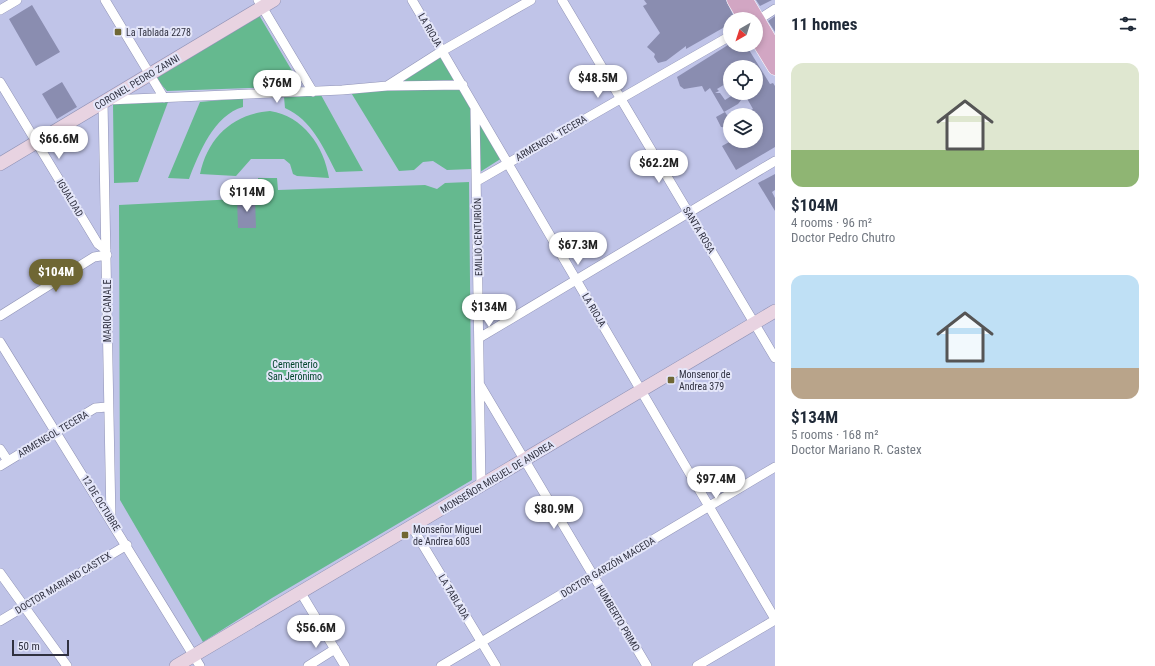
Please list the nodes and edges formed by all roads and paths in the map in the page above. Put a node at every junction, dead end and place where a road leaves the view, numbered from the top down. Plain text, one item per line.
1 (17, 0) edge
2 (105, 0) edge
3 (274, 0) edge
4 (412, 0) edge
5 (531, 0) edge
6 (562, 0) edge
7 (734, 0) edge
8 (746, 0) edge
9 (260, 4) edge
10 (775, 9) edge
11 (0, 10) edge
12 (745, 12) edge
13 (750, 12) edge
14 (763, 14) edge
15 (763, 33) edge
16 (723, 40) edge
17 (763, 48) edge
18 (775, 49) edge
19 (442, 51) junction
20 (775, 68) edge
21 (150, 74) junction
22 (0, 82) edge
23 (462, 85) junction
24 (387, 86) junction
25 (313, 92) junction
26 (164, 98) junction
27 (620, 98) junction
28 (105, 101) junction
29 (476, 107) junction
30 (36, 142) junction
31 (775, 161) edge
32 (508, 163) junction
33 (0, 164) edge
34 (476, 176) junction
35 (688, 212) junction
36 (106, 252) junction
37 (576, 280) junction
38 (775, 311) edge
39 (0, 316) edge
40 (755, 323) junction
41 (479, 338) junction
42 (0, 342) edge
43 (775, 358) edge
44 (480, 383) junction
45 (641, 391) junction
46 (108, 407) junction
47 (56, 431) junction
48 (0, 449) edge
49 (524, 460) junction
50 (4, 464) edge
51 (775, 467) edge
52 (481, 486) junction
53 (708, 507) junction
54 (111, 520) junction
55 (412, 527) junction
56 (127, 545) junction
57 (0, 573) edge
58 (593, 575) junction
59 (302, 593) junction
60 (24, 606) junction
61 (775, 620) edge
62 (0, 621) edge
63 (481, 642) junction
64 (335, 649) junction
65 (197, 661) edge
66 (67, 666) edge
67 (176, 666) edge
68 (308, 666) edge
69 (345, 666) edge
70 (441, 666) edge
71 (496, 666) edge
72 (647, 666) edge
73 (697, 666) edge

1 - 11 street
2 - 21 street
3 - 9 main road, CORONEL PEDRO ZANNI
4 - 19 street, LA RIOJA
5 - 19 street
6 - 27 street, SANTA ROSA
7 - 12 main road
8 - 13 main road
9 - 21 main road, CORONEL PEDRO ZANNI
9 - 25 street
10 - 14 street
15 - 18 main road
16 - 27 street, ARMENGOL TECERA
17 - 20 main road
19 - 23 street, LA RIOJA
19 - 24 street
21 - 26 street
21 - 28 main road, CORONEL PEDRO ZANNI
22 - 30 street, IGUALDAD
23 - 24 street
23 - 29 street, LA RIOJA
24 - 25 street
25 - 26 street
26 - 28 street
27 - 32 street, ARMENGOL TECERA
27 - 35 street, SANTA ROSA
28 - 30 main road, CORONEL PEDRO ZANNI
28 - 36 street, MARIO CANALE
29 - 32 street, LA RIOJA
29 - 34 street, EMILIO CENTURIÓN
30 - 33 main road, CORONEL PEDRO ZANNI
30 - 36 street, IGUALDAD
31 - 35 street
32 - 34 street, ARMENGOL TECERA
32 - 37 street, LA RIOJA
34 - 41 street, EMILIO CENTURIÓN
35 - 37 street
35 - 40 street, SANTA ROSA
36 - 39 street
36 - 46 street, MARIO CANALE
37 - 41 street
37 - 45 street, LA RIOJA
38 - 40 main road, MONSEÑOR MIGUEL DE ANDREA
40 - 43 street, SANTA ROSA
40 - 45 main road, MONSEÑOR MIGUEL DE ANDREA
41 - 44 street, EMILIO CENTURIÓN
42 - 47 street, 12 DE OCTUBRE
44 - 49 street, HUMBERTO PRIMO
44 - 52 street, EMILIO CENTURIÓN
45 - 49 main road, MONSEÑOR MIGUEL DE ANDREA
45 - 53 street, LA RIOJA
46 - 47 street, ARMENGOL TECERA
46 - 54 street, MARIO CANALE
47 - 50 street, ARMENGOL TECERA
47 - 54 street, 12 DE OCTUBRE
48 - 50 street
49 - 52 main road, MONSEÑOR MIGUEL DE ANDREA
49 - 58 street, HUMBERTO PRIMO
51 - 53 street, DOCTOR GARZÓN MACEDA
52 - 55 main road, MONSEÑOR MIGUEL DE ANDREA
53 - 58 street, DOCTOR GARZÓN MACEDA
53 - 61 street, LA RIOJA
54 - 56 street, 12 DE OCTUBRE
55 - 59 main road, MONSEÑOR MIGUEL DE ANDREA
55 - 63 street, LA TABLADA
56 - 60 street, DOCTOR MARIANO CASTEX
56 - 65 street, 12 DE OCTUBRE
57 - 60 street
58 - 63 street, DOCTOR GARZÓN MACEDA
58 - 72 street, HUMBERTO PRIMO
59 - 64 street
59 - 65 main road, MONSEÑOR MIGUEL DE ANDREA
60 - 62 street, DOCTOR MARIANO CASTEX
60 - 66 street
61 - 73 street
63 - 70 street, DOCTOR GARZÓN MACEDA
63 - 71 street, LA TABLADA
64 - 68 street
64 - 69 street
65 - 67 main road, MONSEÑOR MIGUEL DE ANDREA

